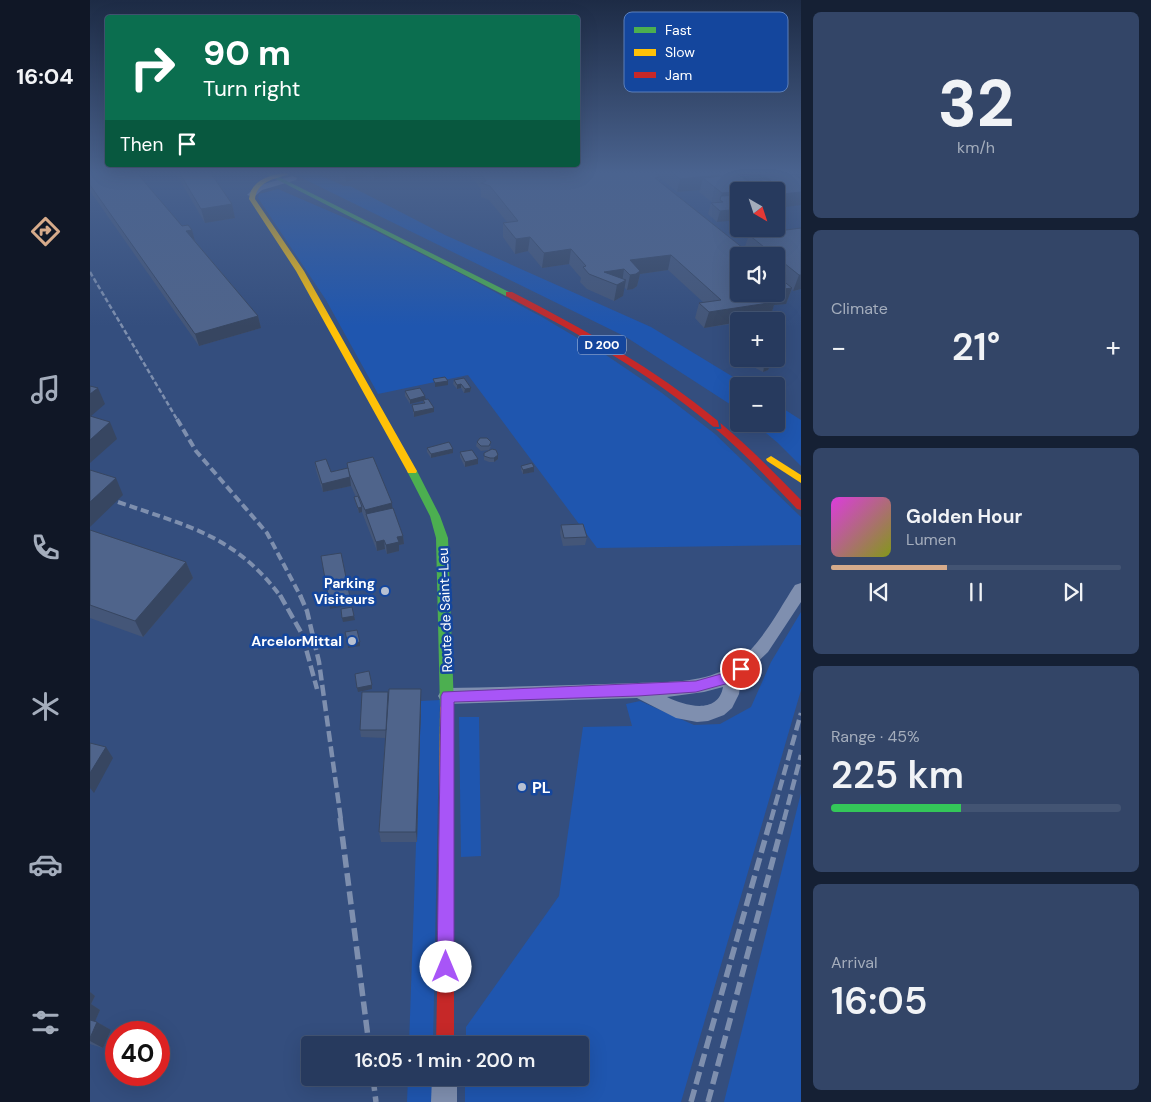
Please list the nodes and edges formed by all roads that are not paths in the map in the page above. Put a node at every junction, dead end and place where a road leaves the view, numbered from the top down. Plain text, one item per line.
1 (268, 223) edge
2 (374, 223) edge
3 (382, 223) edge
4 (772, 459) junction
5 (801, 480) edge
6 (801, 489) edge
7 (801, 506) edge
8 (801, 589) edge
9 (732, 675) junction
10 (638, 690) junction
11 (448, 696) junction
12 (445, 1036) edge
13 (445, 1086) edge
14 (444, 1102) edge

1 - 11 main road, Route de Saint-Leu
2 -> 7 main road, D 200
3 - 4 main road, D 200
4 - 5 main road
4 - 6 main road, D 200
8 - 9 street
9 - 10 street
9 - 10 street
10 - 11 street
11 - 12 main road, Route de Saint-Leu
13 - 14 street

